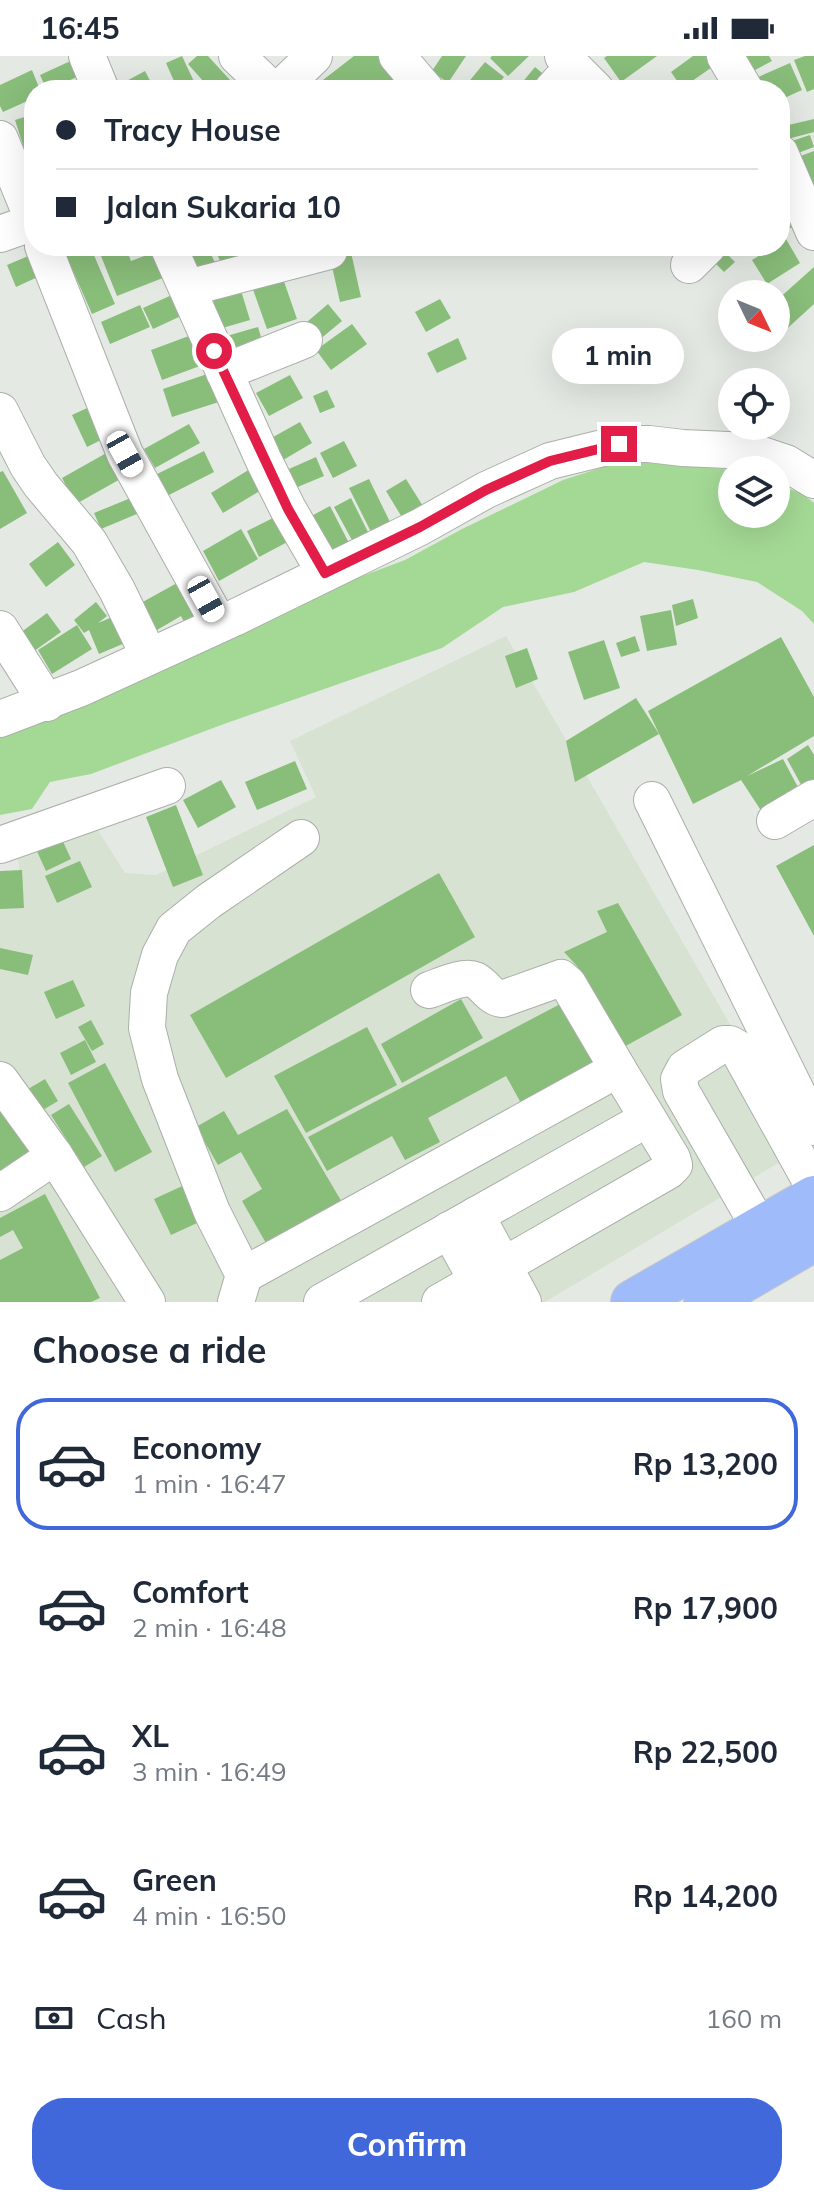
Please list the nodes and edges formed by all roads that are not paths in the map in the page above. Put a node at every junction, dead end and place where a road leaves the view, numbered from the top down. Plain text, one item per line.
1 (87, 56) edge
2 (237, 56) edge
3 (314, 56) edge
4 (397, 56) edge
5 (725, 56) edge
6 (97, 80) edge
7 (262, 80) edge
8 (289, 80) edge
9 (417, 80) edge
10 (739, 80) edge
11 (0, 139) edge
12 (790, 176) edge
13 (24, 198) edge
14 (24, 226) edge
15 (814, 232) edge
16 (0, 234) edge
17 (47, 256) edge
18 (173, 256) edge
19 (300, 256) edge
20 (188, 288) junction
21 (304, 340) dead end
22 (224, 372) junction
23 (0, 411) edge
24 (814, 480) edge
25 (325, 573) junction
26 (219, 624) junction
27 (0, 629) edge
28 (149, 656) junction
29 (47, 703) junction
30 (0, 719) edge
31 (167, 786) dead end
32 (814, 798) edge
33 (652, 800) dead end
34 (775, 821) dead end
35 (301, 838) dead end
36 (0, 845) edge
37 (429, 990) dead end
38 (618, 1069) junction
39 (0, 1080) edge
40 (647, 1119) junction
41 (814, 1127) edge
42 (55, 1156) junction
43 (814, 1187) edge
44 (0, 1193) edge
45 (814, 1198) edge
46 (462, 1222) junction
47 (761, 1230) junction
48 (814, 1239) edge
49 (489, 1283) edge
50 (240, 1288) edge
51 (147, 1302) edge
52 (322, 1302) edge
53 (440, 1302) edge
54 (523, 1302) edge
55 (633, 1302) edge
56 (706, 1302) edge

1 - 6 street
2 - 7 street
3 - 8 street
4 - 9 street
5 - 10 street
11 - 13 street
12 - 15 street
14 - 16 street
17 - 26 street
18 - 20 street
19 - 20 street
20 - 22 street
21 - 22 street
22 - 25 street
23 - 28 street
24 - 25 street
25 - 26 street
26 - 28 street
27 - 29 street
28 - 29 street
29 - 30 street
31 - 36 street
32 - 34 street
33 - 41 street
35 - 50 street
37 - 38 street
38 - 40 street
38 - 50 street
39 - 42 street
40 - 46 street
40 - 49 street
42 - 44 street
42 - 51 street
43 - 47 street
45 - 47 highway
46 - 49 street
46 - 52 street
47 - 55 highway
48 - 56 highway
49 - 53 street
49 - 54 street

